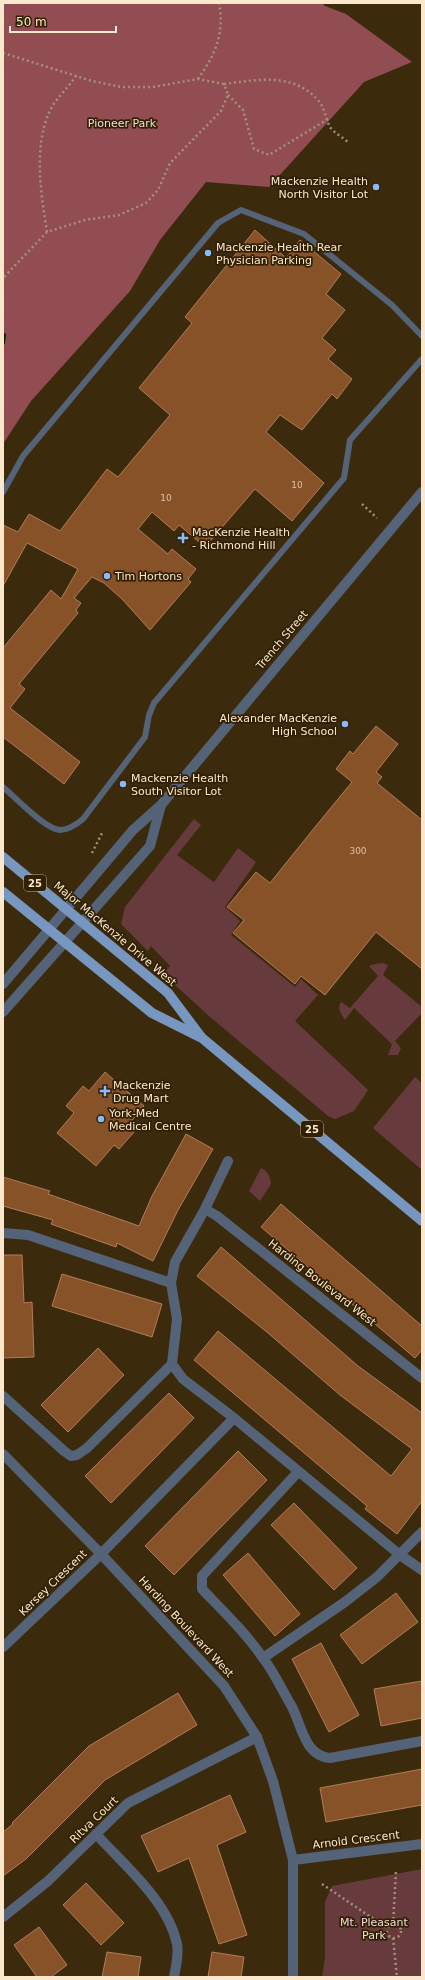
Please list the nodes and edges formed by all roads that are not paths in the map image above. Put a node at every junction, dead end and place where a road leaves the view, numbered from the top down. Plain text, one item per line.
1 (422, 336) edge
2 (422, 359) edge
3 (3, 492) edge
4 (422, 492) edge
5 (3, 787) edge
6 (161, 805) junction
7 (3, 857) edge
8 (3, 892) edge
9 (66, 910) junction
10 (83, 923) junction
11 (48, 929) junction
12 (64, 942) junction
13 (3, 984) edge
14 (3, 1012) edge
15 (202, 1038) junction
16 (228, 1161) dead end
17 (205, 1210) junction
18 (422, 1221) edge
19 (3, 1234) edge
20 (171, 1282) junction
21 (172, 1364) junction
22 (422, 1378) edge
23 (3, 1396) edge
24 (234, 1418) junction
25 (3, 1454) edge
26 (298, 1472) junction
27 (422, 1532) edge
28 (101, 1554) junction
29 (400, 1555) junction
30 (422, 1570) edge
31 (3, 1647) edge
32 (263, 1658) junction
33 (257, 1738) junction
34 (422, 1741) edge
35 (96, 1834) junction
36 (422, 1844) edge
37 (293, 1860) junction
38 (3, 1917) edge
39 (174, 1977) edge
40 (293, 1977) edge

1 - 3 lane
2 - 5 lane
4 - 6 street, Trench Street
6 - 9 street, Trench Street
6 - 10 street, Trench Street
7 - 9 main road, Major MacKenzie Drive West / 25
8 - 11 main road, Major MacKenzie Drive West / 25
9 - 10 main road, Major MacKenzie Drive West / 25
9 - 11 street
10 - 12 street, Trench Street
10 - 15 main road, Major MacKenzie Drive West / 25
11 - 12 main road, Major MacKenzie Drive West / 25
11 - 13 street
12 - 14 street, Trench Street
12 - 15 main road, Major MacKenzie Drive West / 25
15 - 18 main road, Major MacKenzie Drive West / 25
16 - 17 street
17 - 20 street
17 - 22 street, Harding Boulevard West
19 - 20 street
20 - 21 street
21 - 23 street
21 - 24 street
24 - 26 street
24 - 28 street
25 - 28 street, Harding Boulevard West
26 - 29 street
26 - 32 street
27 - 29 street
28 - 31 street, Kersey Crescent
28 - 33 street, Harding Boulevard West
29 - 30 street
29 - 32 street
32 - 34 street
33 - 35 street, Ritva Court
33 - 37 street, Harding Boulevard West
35 - 38 street, Ritva Court
35 - 39 street
36 - 37 street, Arnold Crescent
37 - 40 street, Harding Boulevard West

